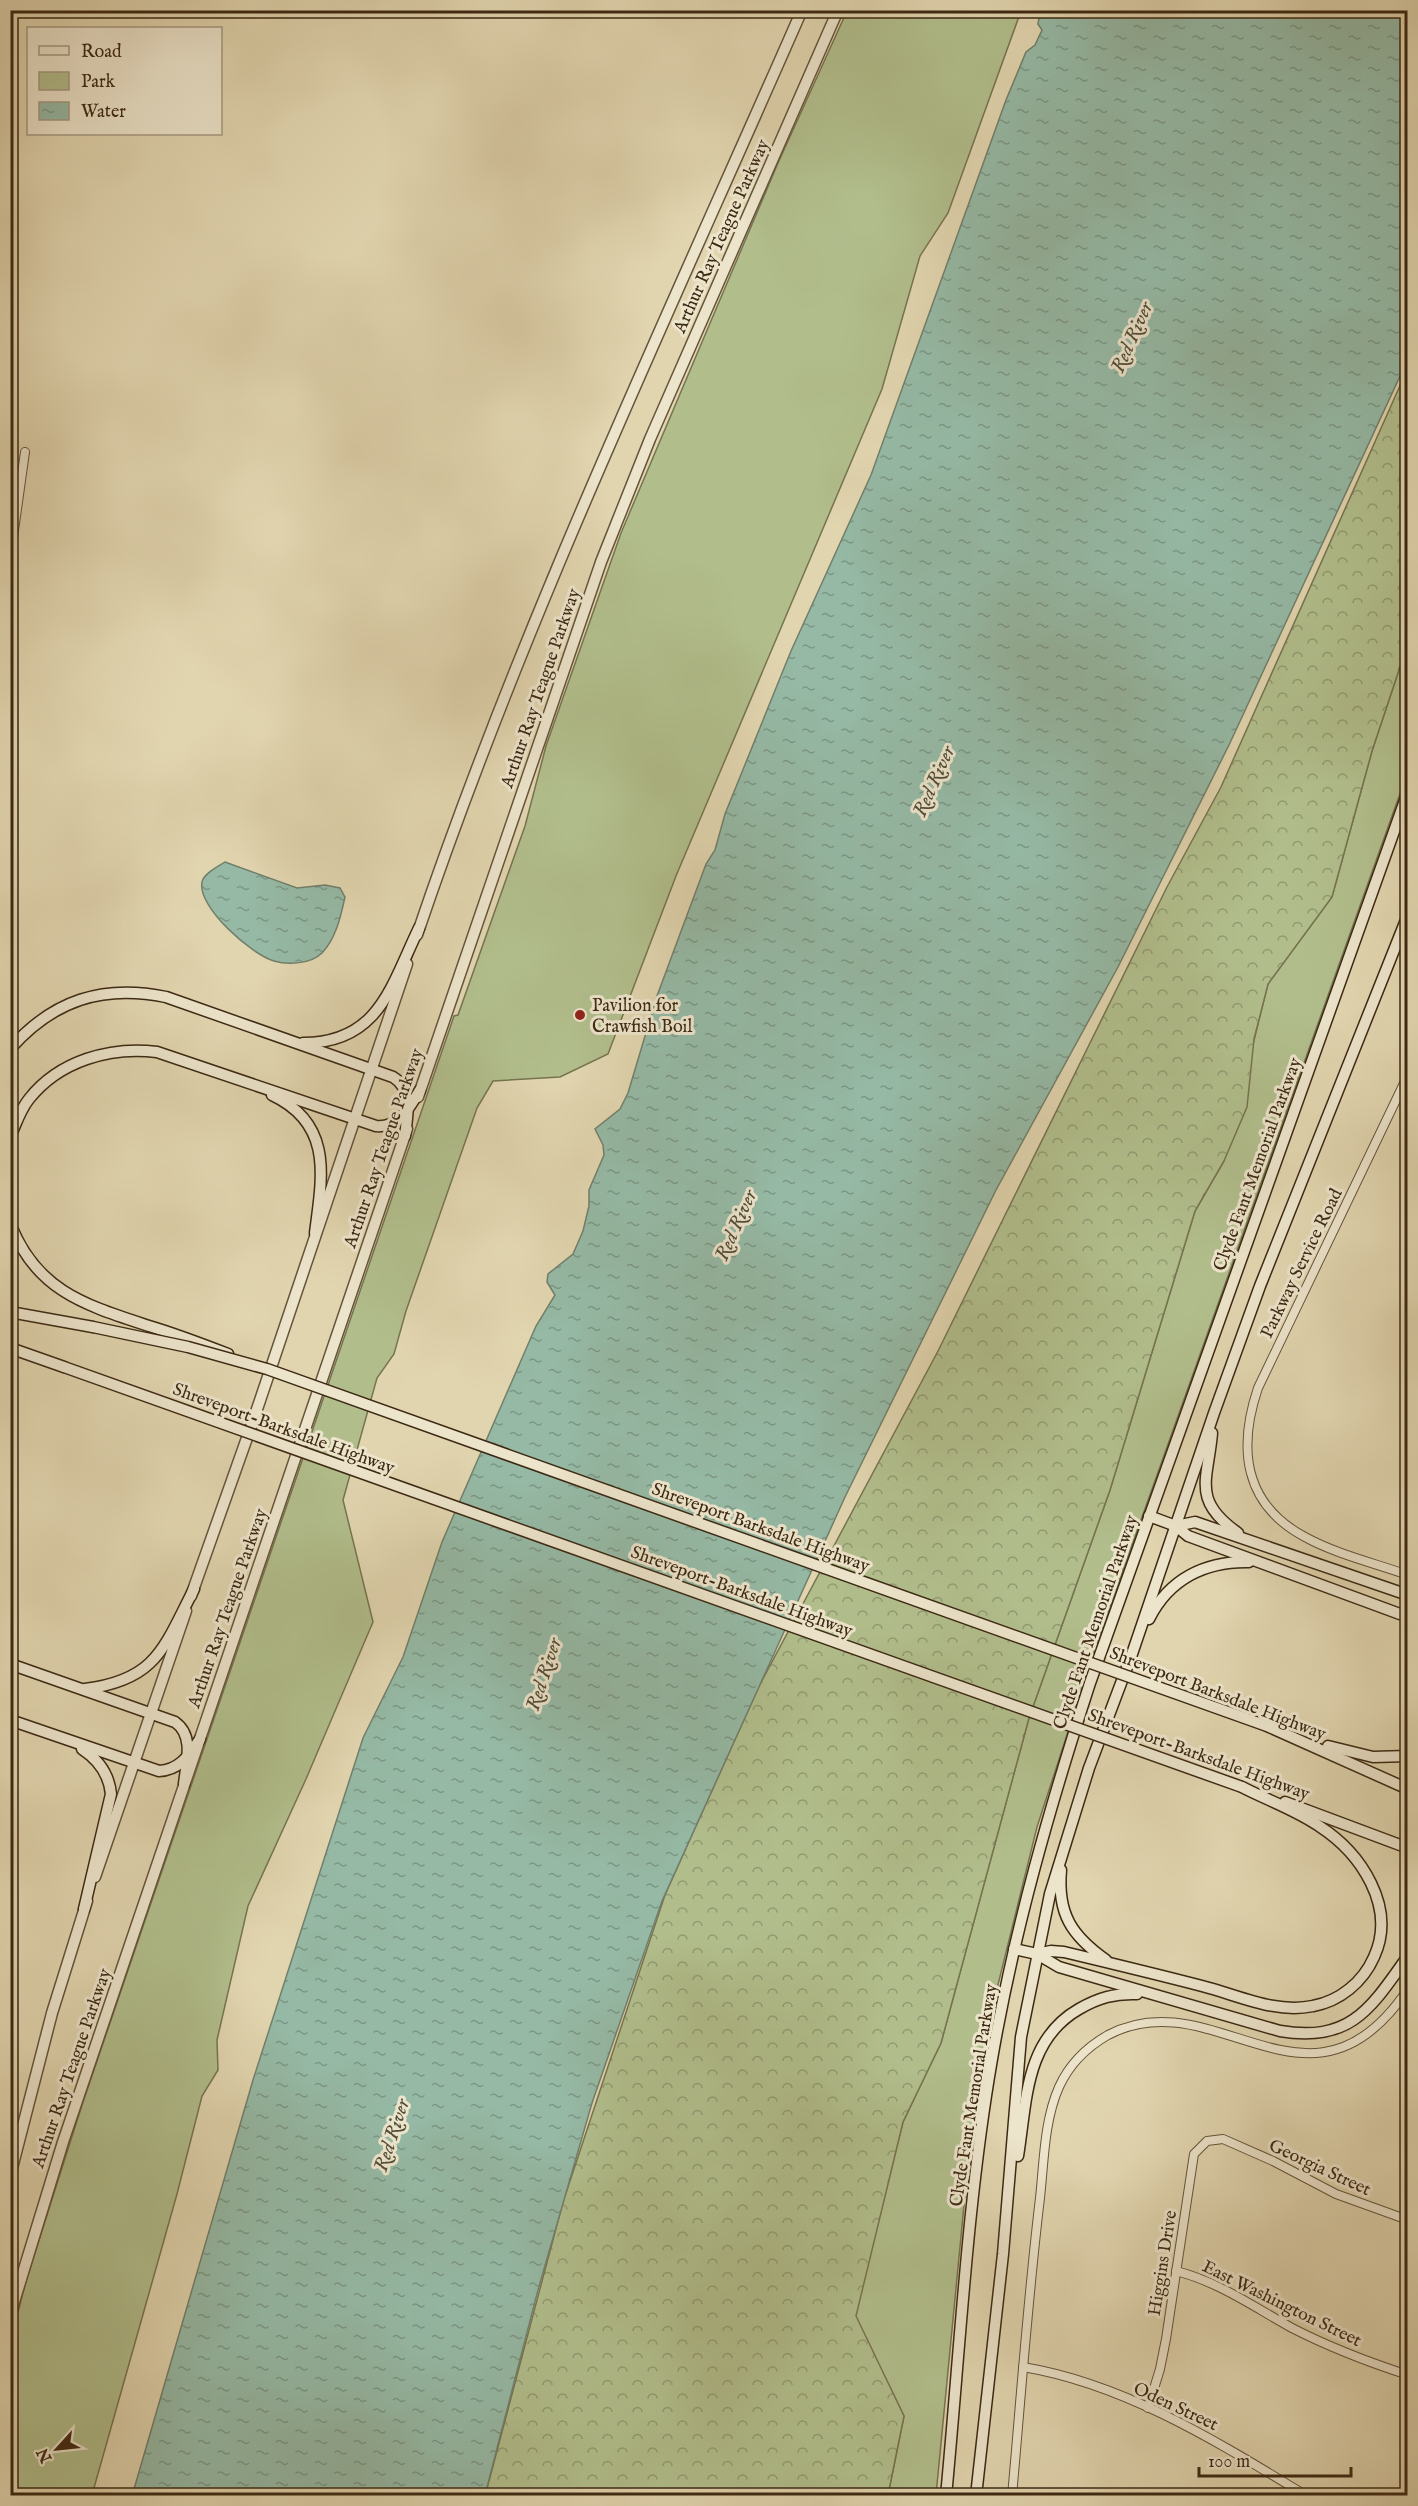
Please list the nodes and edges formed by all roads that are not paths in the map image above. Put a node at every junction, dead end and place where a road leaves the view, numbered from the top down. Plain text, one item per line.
1 (802, 10) edge
2 (838, 10) edge
3 (25, 452) dead end
4 (12, 543) edge
5 (10, 559) edge
6 (1407, 792) edge
7 (1407, 915) edge
8 (419, 928) junction
9 (295, 1044) junction
10 (10, 1049) edge
11 (371, 1070) junction
12 (1407, 1076) edge
13 (247, 1084) junction
14 (420, 1090) junction
15 (408, 1110) junction
16 (354, 1118) junction
17 (405, 1136) junction
18 (10, 1137) edge
19 (10, 1222) edge
20 (315, 1233) junction
21 (10, 1312) edge
22 (10, 1348) edge
23 (10, 1354) edge
24 (50, 1362) junction
25 (267, 1369) junction
26 (1214, 1413) junction
27 (1149, 1516) junction
28 (1176, 1526) junction
29 (1248, 1540) junction
30 (1255, 1562) junction
31 (1407, 1575) edge
32 (194, 1589) junction
33 (1407, 1595) edge
34 (1407, 1617) edge
35 (1132, 1654) junction
36 (10, 1664) edge
37 (82, 1689) junction
38 (153, 1713) junction
39 (10, 1720) edge
40 (1267, 1726) junction
41 (200, 1739) junction
42 (69, 1741) junction
43 (1407, 1756) edge
44 (186, 1758) junction
45 (135, 1764) junction
46 (184, 1784) junction
47 (1242, 1787) junction
48 (1407, 1789) edge
49 (1064, 1846) junction
50 (1407, 1848) edge
51 (84, 1909) junction
52 (1014, 1948) junction
53 (1037, 1954) junction
54 (1407, 1956) edge
55 (1112, 1963) junction
56 (1407, 1989) edge
57 (1154, 1995) junction
58 (1221, 2138) joint
59 (10, 2176) edge
60 (1407, 2220) edge
61 (1004, 2242) junction
62 (1176, 2271) junction
63 (10, 2315) edge
64 (1023, 2367) junction
65 (1407, 2375) edge
66 (1148, 2408) junction
67 (946, 2496) edge
68 (976, 2496) edge
69 (1012, 2496) edge
70 (1307, 2496) edge

1 - 8 main road, Arthur Ray Teague Parkway
2 - 14 main road, Arthur Ray Teague Parkway
3 - 4 street
4 - 5 street
6 - 27 main road, Clyde Fant Memorial Parkway
7 - 26 main road
8 - 9 main road
8 - 11 main road, Arthur Ray Teague Parkway
9 - 10 main road
9 - 11 main road
11 - 15 main road
11 - 16 main road, Arthur Ray Teague Parkway
12 - 31 street, Parkway Service Road
13 - 16 main road
13 - 18 main road
13 - 20 main road
14 - 15 main road
14 - 17 main road, Arthur Ray Teague Parkway
15 - 16 main road
15 - 17 main road
16 - 20 main road, Arthur Ray Teague Parkway
17 - 41 main road, Arthur Ray Teague Parkway
19 - 25 main road, bridge
20 - 32 main road, Arthur Ray Teague Parkway
21 - 25 main road, Shreveport Barksdale Highway, bridge
22 - 24 main road
23 - 24 main road
24 - 47 main road, Shreveport-Barksdale Highway, bridge
25 - 40 main road, Shreveport Barksdale Highway, bridge
26 - 28 main road
26 - 29 main road
27 - 28 main road
27 - 52 main road, Clyde Fant Memorial Parkway
28 - 29 main road
28 - 30 main road
28 - 35 main road
29 - 33 main road
30 - 34 main road
30 - 35 main road
32 - 37 main road
32 - 38 main road, Arthur Ray Teague Parkway
35 - 49 main road
36 - 37 main road
37 - 38 main road
38 - 44 main road
38 - 45 main road, Arthur Ray Teague Parkway
39 - 42 main road
40 - 43 main road
40 - 48 main road, Shreveport Barksdale Highway
41 - 44 main road
41 - 46 main road, Arthur Ray Teague Parkway
42 - 45 main road
42 - 51 main road
44 - 45 main road
44 - 46 main road
45 - 51 main road, Arthur Ray Teague Parkway
46 - 63 main road, Arthur Ray Teague Parkway
47 - 50 main road, Shreveport-Barksdale Highway
47 - 55 main road
49 - 53 main road
49 - 55 main road
51 - 59 main road, Arthur Ray Teague Parkway
52 - 53 main road
52 - 67 main road, Clyde Fant Memorial Parkway
53 - 55 main road
53 - 57 main road
53 - 61 main road
54 - 57 main road
56 - 64 street
57 - 61 main road
58 - 60 street, Georgia Street
58 - 62 street, Higgins Drive
61 - 68 main road
62 - 65 street, East Washington Street
62 - 66 street, Higgins Drive
64 - 66 street, Oden Street
64 - 69 street
66 - 70 street, Oden Street

